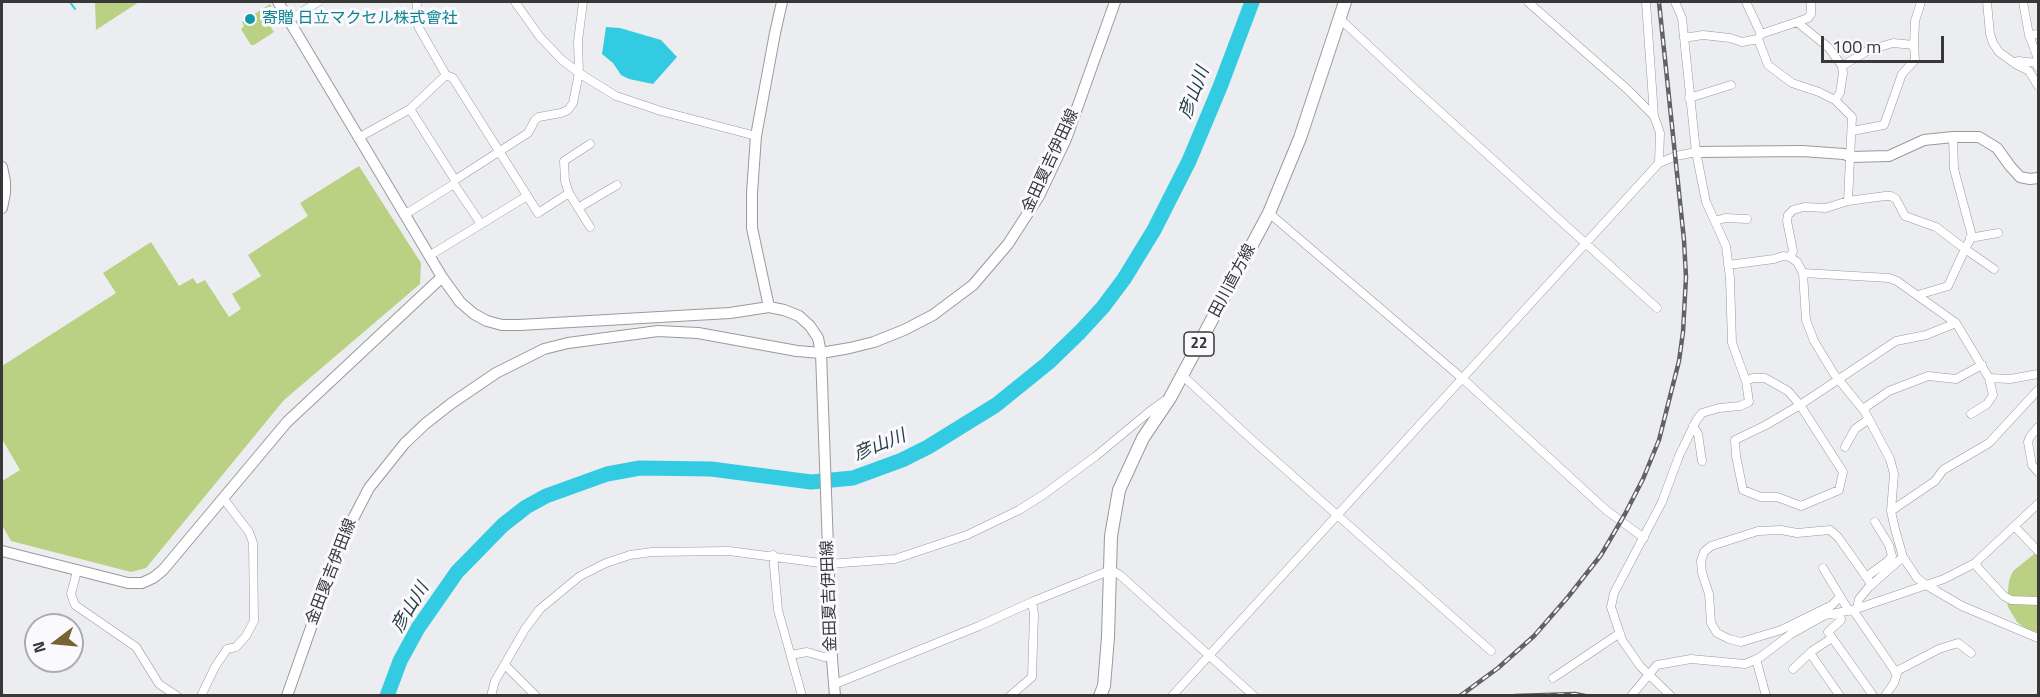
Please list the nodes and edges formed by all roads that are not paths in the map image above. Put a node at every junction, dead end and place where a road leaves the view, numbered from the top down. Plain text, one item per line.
1 (279, 2) edge
2 (318, 2) edge
3 (417, 2) edge
4 (515, 2) edge
5 (583, 2) edge
6 (782, 2) edge
7 (1115, 2) edge
8 (1345, 2) edge
9 (1528, 2) edge
10 (1646, 2) edge
11 (1675, 2) edge
12 (1746, 2) edge
13 (1810, 2) edge
14 (1921, 2) edge
15 (1987, 2) edge
16 (2023, 2) edge
17 (1339, 18) junction
18 (289, 20) junction
19 (1797, 22) junction
20 (2038, 33) edge
21 (2029, 35) junction
22 (1760, 37) junction
23 (1684, 38) junction
24 (1914, 45) junction
25 (2014, 63) junction
26 (2038, 65) edge
27 (1842, 66) junction
28 (579, 74) junction
29 (446, 75) junction
30 (1731, 85) dead end
31 (2038, 86) edge
32 (1689, 98) junction
33 (1835, 100) junction
34 (410, 109) junction
35 (1654, 116) junction
36 (1852, 131) junction
37 (756, 136) junction
38 (1953, 137) junction
39 (358, 138) junction
40 (590, 144) dead end
41 (498, 152) junction
42 (1696, 152) junction
43 (1851, 157) junction
44 (1659, 164) junction
45 (2, 167) edge
46 (2038, 179) edge
47 (454, 182) junction
48 (617, 185) dead end
49 (569, 193) junction
50 (527, 196) junction
51 (1848, 201) junction
52 (2, 208) edge
53 (579, 208) junction
54 (1269, 213) junction
55 (404, 214) junction
56 (1747, 219) dead end
57 (1715, 222) junction
58 (480, 224) junction
59 (590, 227) dead end
60 (1998, 233) dead end
61 (1970, 238) junction
62 (1586, 243) junction
63 (1965, 249) junction
64 (429, 256) junction
65 (1790, 257) junction
66 (1728, 265) junction
67 (1994, 270) dead end
68 (1803, 273) junction
69 (442, 277) junction
70 (1918, 295) junction
71 (769, 307) junction
72 (1657, 308) dead end
73 (1956, 323) junction
74 (822, 358) junction
75 (1982, 365) junction
76 (2038, 374) edge
77 (1182, 375) junction
78 (1989, 378) junction
79 (1463, 379) junction
80 (1839, 379) junction
81 (1746, 381) junction
82 (2038, 390) edge
83 (1170, 398) junction
84 (1800, 405) junction
85 (1863, 409) junction
86 (1971, 414) dead end
87 (1869, 419) junction
88 (1693, 426) junction
89 (2038, 427) edge
90 (1845, 447) dead end
91 (1702, 461) dead end
92 (2038, 472) edge
93 (223, 498) junction
94 (2038, 504) edge
95 (1892, 511) junction
96 (1337, 514) junction
97 (1875, 522) dead end
98 (2015, 527) junction
99 (1644, 538) junction
100 (2, 551) edge
101 (2038, 551) edge
102 (772, 555) junction
103 (1903, 557) junction
104 (829, 559) junction
105 (1975, 563) junction
106 (1823, 568) dead end
107 (1111, 570) junction
108 (77, 571) junction
109 (1866, 577) junction
110 (1872, 585) junction
111 (1926, 585) junction
112 (1840, 597) junction
113 (2038, 601) edge
114 (1032, 602) junction
115 (1850, 610) junction
116 (1620, 633) junction
117 (1832, 638) junction
118 (2038, 638) edge
119 (1491, 651) dead end
120 (1810, 653) junction
121 (1971, 653) dead end
122 (791, 655) junction
123 (1211, 655) junction
124 (832, 656) junction
125 (1756, 659) junction
126 (505, 665) junction
127 (1793, 669) dead end
128 (1895, 672) junction
129 (1649, 676) junction
130 (1553, 678) dead end
131 (835, 684) junction
132 (177, 696) edge
133 (201, 696) edge
134 (287, 696) edge
135 (491, 696) edge
136 (536, 696) edge
137 (802, 696) edge
138 (836, 696) edge
139 (1010, 696) edge
140 (1100, 696) edge
141 (1172, 696) edge
142 (1254, 696) edge
143 (1631, 696) edge
144 (1671, 696) edge
145 (1766, 696) edge
146 (1840, 696) edge
147 (1870, 696) edge
148 (1885, 696) edge

1 - 18 main road
2 - 18 street
3 - 29 street
4 - 28 street
5 - 28 street
6 - 37 main road
7 - 74 main road, 金田夏吉伊田線
8 - 17 main road, 田川直方線 / 22
9 - 35 street
10 - 35 street
11 - 23 street
12 - 22 street
13 - 19 street
14 - 24 street
15 - 25 street
16 - 21 street
17 - 54 main road, 田川直方線 / 22
17 - 62 street
18 - 39 main road
19 - 22 street
19 - 27 street
20 - 21 street
21 - 26 street
22 - 23 street
22 - 33 street
23 - 32 street
24 - 27 street
24 - 36 street
25 - 26 street
25 - 31 street
27 - 33 street
28 - 37 street
28 - 41 street
29 - 34 street
29 - 41 street
30 - 32 street
32 - 42 street
33 - 36 street
34 - 39 street
34 - 47 street
35 - 44 street
36 - 43 street
37 - 71 main road
38 - 43 main road
38 - 46 main road
38 - 61 street
39 - 55 main road
40 - 49 street
41 - 47 street
41 - 50 street
42 - 43 main road
42 - 44 street
42 - 57 street
43 - 51 street
44 - 62 street
45 - 52 main road
47 - 55 street
47 - 58 street
48 - 53 street
49 - 50 street
49 - 53 street
50 - 58 street
51 - 63 street
51 - 65 street
53 - 59 street
54 - 77 main road, 田川直方線 / 22
54 - 79 street
55 - 64 main road
56 - 57 street
57 - 66 street
58 - 64 street
60 - 61 street
61 - 63 street
62 - 72 street
62 - 79 street
63 - 67 street
63 - 70 street
64 - 69 main road
65 - 66 street
65 - 68 street
66 - 81 street
68 - 70 street
68 - 80 street
69 - 71 main road
69 - 93 main road
70 - 73 street
71 - 74 main road, 金田夏吉伊田線
73 - 75 street
73 - 80 street
74 - 104 main road, 金田夏吉伊田線
74 - 134 main road, 金田夏吉伊田線
75 - 78 street
75 - 85 street
76 - 78 street
77 - 83 main road, 田川直方線 / 22
77 - 96 street
78 - 86 street
79 - 96 street
79 - 99 street
80 - 84 street
80 - 85 street
81 - 84 street
81 - 88 street
82 - 95 street
83 - 104 street
83 - 107 main road, 田川直方線 / 22
84 - 84 street
85 - 87 street
87 - 90 street
87 - 95 street
88 - 91 street
88 - 99 street
89 - 92 street
93 - 108 main road
93 - 133 street
94 - 98 street
95 - 103 street
96 - 119 street
96 - 123 street
97 - 109 street
98 - 101 street
98 - 105 street
99 - 116 street
100 - 108 main road
102 - 104 street
102 - 122 street
102 - 126 street
103 - 110 street
103 - 111 street
104 - 124 main road, 金田夏吉伊田線
105 - 111 street
105 - 113 street
106 - 112 street
107 - 114 street
107 - 123 street
107 - 140 main road, 田川直方線 / 22
108 - 132 street
109 - 110 street
109 - 112 street
110 - 115 street
111 - 115 street
111 - 118 street
112 - 115 street
114 - 131 street
114 - 139 street
115 - 117 street
115 - 125 street
115 - 128 street
116 - 129 street
116 - 130 street
117 - 120 street
117 - 147 street
120 - 127 street
120 - 146 street
121 - 128 street
122 - 124 street
122 - 137 street
123 - 141 street
123 - 142 street
124 - 131 main road, 金田夏吉伊田線
125 - 129 street
125 - 145 street
126 - 135 street
126 - 136 street
128 - 148 street
129 - 143 street
129 - 144 street
131 - 138 main road, 金田夏吉伊田線

